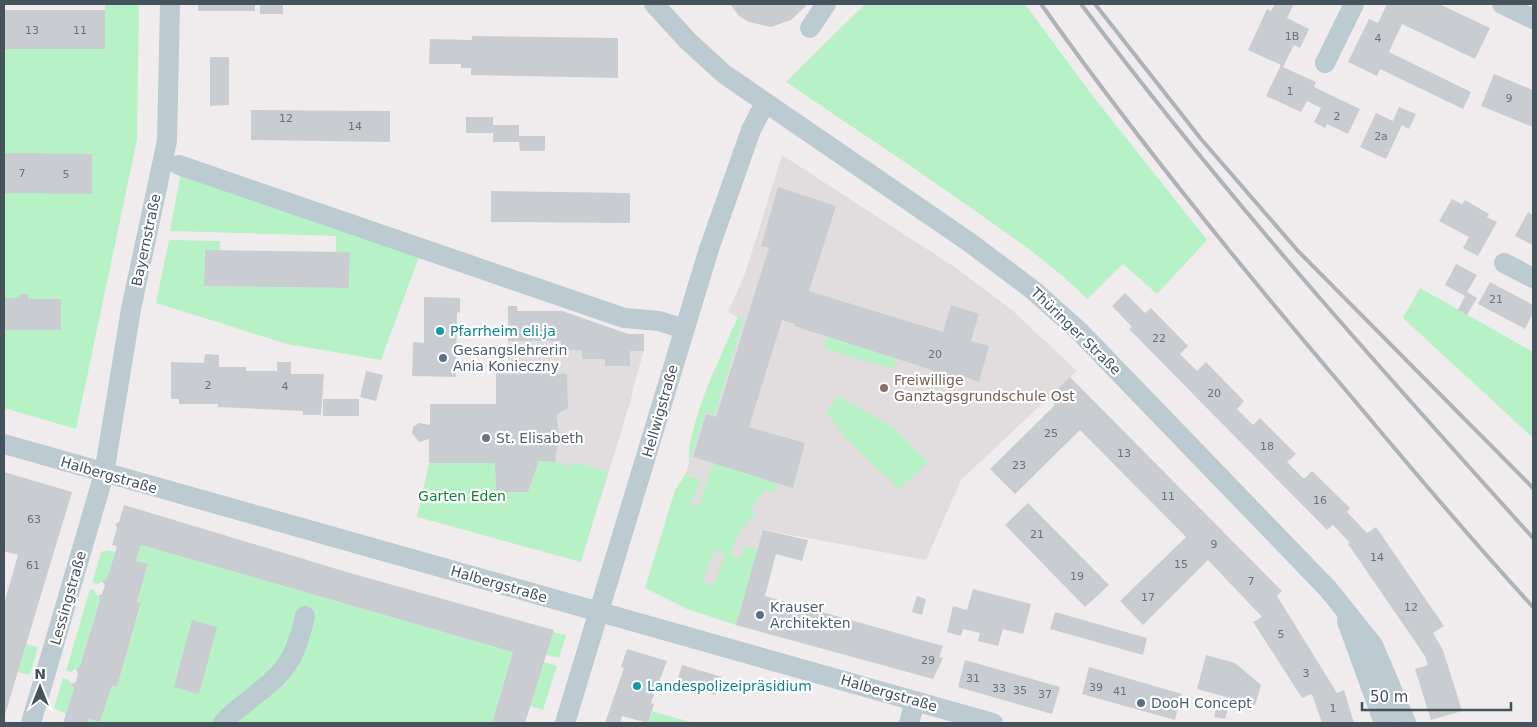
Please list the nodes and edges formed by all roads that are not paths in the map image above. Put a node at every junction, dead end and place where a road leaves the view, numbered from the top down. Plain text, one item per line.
1 (170, 4) edge
2 (654, 4) edge
3 (826, 4) edge
4 (1354, 4) edge
5 (1502, 4) edge
6 (1533, 19) edge
7 (810, 28) dead end
8 (1325, 63) dead end
9 (765, 103) junction
10 (179, 165) dead end
11 (1504, 263) dead end
12 (1533, 278) edge
13 (684, 329) junction
14 (4, 444) edge
15 (104, 474) junction
16 (1343, 610) junction
17 (600, 612) junction
18 (305, 616) dead end
19 (915, 701) junction
20 (32, 723) edge
21 (223, 723) edge
22 (565, 723) edge
23 (909, 723) edge
24 (993, 723) edge
25 (1384, 723) edge
26 (1406, 723) edge

1 - 15 street, Bayernstraße
2 - 9 street, Thüringer Straße
3 - 7 street
4 - 8 street
5 - 6 street
9 - 13 street, Hellwigstraße
9 - 16 street, Thüringer Straße
10 - 13 street
11 - 12 street
13 - 17 street, Hellwigstraße
14 - 15 street, Halbergstraße
15 - 17 street, Halbergstraße
15 - 20 street, Lessingstraße
16 - 25 street, Thüringer Straße
16 - 26 street, Thüringer Straße
17 - 19 street, Halbergstraße
17 - 22 street, Hellwigstraße
18 - 21 street
19 - 23 street
19 - 24 street, Halbergstraße

